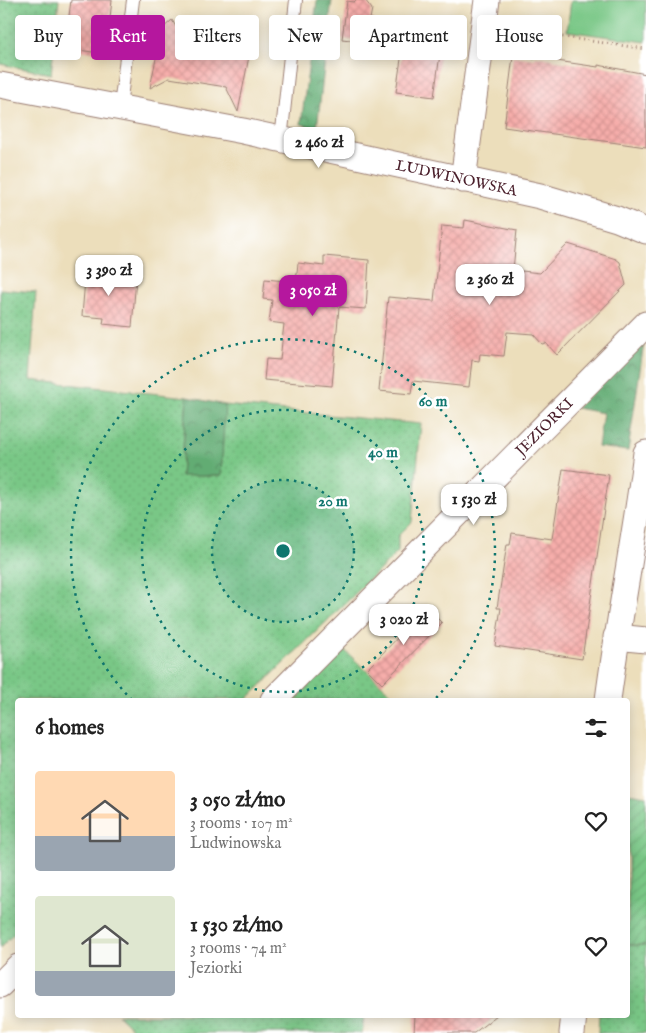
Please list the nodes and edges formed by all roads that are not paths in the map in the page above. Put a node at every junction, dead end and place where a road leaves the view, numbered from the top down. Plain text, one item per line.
1 (134, 0) edge
2 (296, 0) edge
3 (487, 0) edge
4 (0, 85) edge
5 (120, 107) junction
6 (282, 140) junction
7 (463, 180) junction
8 (646, 231) edge
9 (646, 324) edge
10 (646, 453) edge
11 (616, 637) junction
12 (646, 640) edge
13 (275, 698) edge
14 (608, 698) edge
15 (15, 970) edge
16 (0, 985) edge
17 (574, 1018) edge
18 (572, 1033) edge

1 - 5 lane
2 - 6 lane
3 - 7 street
4 - 5 street, LUDWINOWSKA
5 - 6 street, LUDWINOWSKA
6 - 7 street, LUDWINOWSKA
7 - 8 street, LUDWINOWSKA
9 - 13 street, JEZIORKI
10 - 11 street
11 - 12 street
11 - 14 street
15 - 16 street
17 - 18 street

